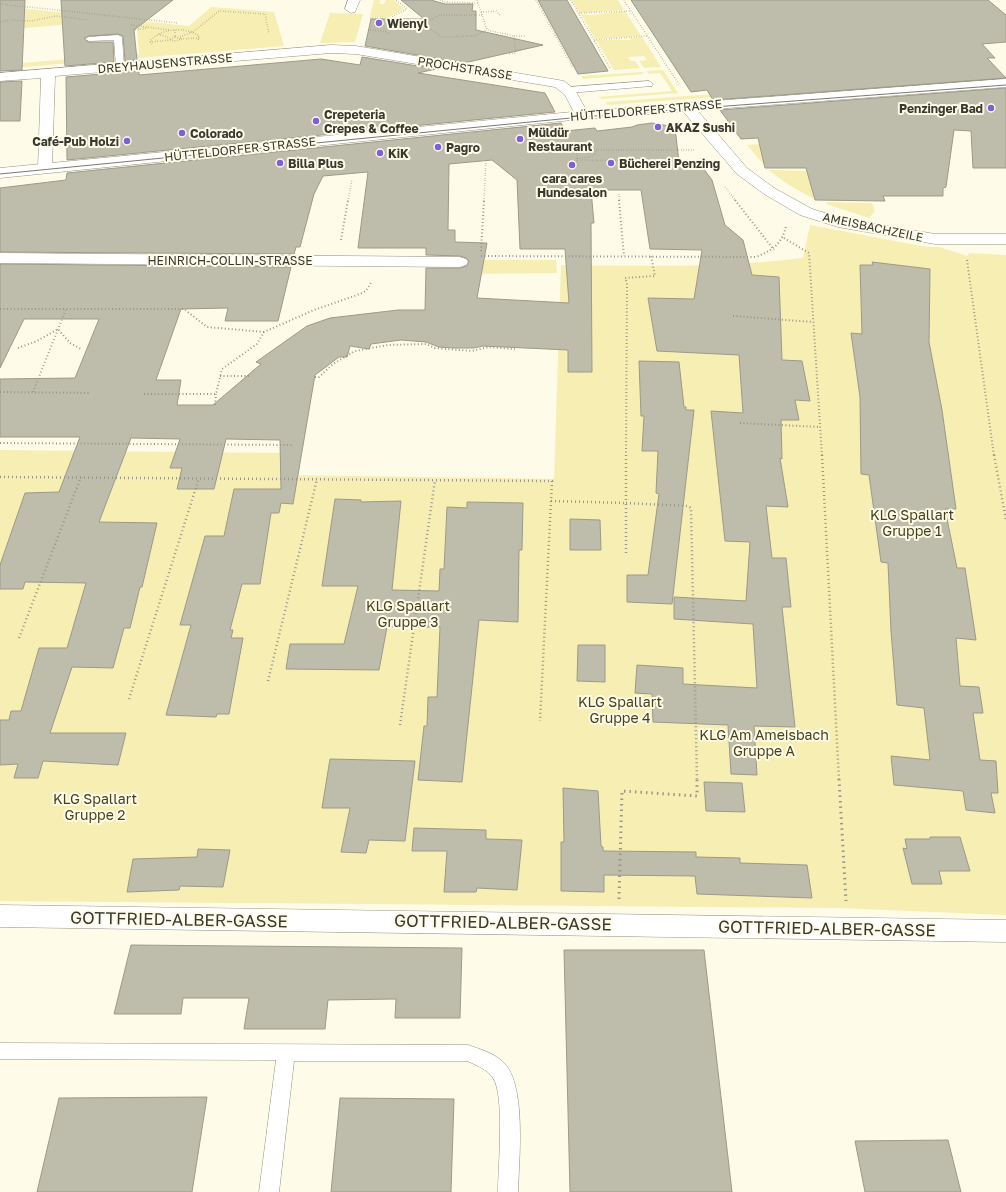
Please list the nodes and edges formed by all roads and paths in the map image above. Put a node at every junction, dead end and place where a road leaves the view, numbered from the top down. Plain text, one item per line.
1 (396, 0) edge
2 (440, 0) edge
3 (476, 0) edge
4 (536, 0) edge
5 (571, 0) edge
6 (624, 0) edge
7 (478, 3) junction
8 (0, 4) edge
9 (630, 11) junction
10 (481, 12) junction
11 (579, 14) junction
12 (482, 15) junction
13 (501, 16) dead end
14 (365, 18) dead end
15 (178, 23) dead end
16 (176, 30) junction
17 (487, 30) junction
18 (193, 32) junction
19 (158, 34) junction
20 (514, 36) junction
21 (526, 36) dead end
22 (647, 36) junction
23 (175, 37) junction
24 (180, 38) junction
25 (199, 38) junction
26 (88, 39) dead end
27 (170, 39) junction
28 (271, 39) dead end
29 (594, 40) junction
30 (150, 42) junction
31 (195, 44) dead end
32 (156, 47) dead end
33 (331, 49) joint
34 (506, 55) dead end
35 (120, 67) junction
36 (573, 68) dead end
37 (612, 72) dead end
38 (48, 73) junction
39 (0, 77) edge
40 (1006, 83) edge
41 (649, 84) dead end
42 (564, 87) junction
43 (681, 87) dead end
44 (686, 106) junction
45 (582, 115) junction
46 (591, 140) dead end
47 (576, 143) dead end
48 (596, 150) junction
49 (698, 150) dead end
50 (577, 159) junction
51 (705, 159) dead end
52 (486, 160) dead end
53 (578, 167) dead end
54 (46, 168) junction
55 (0, 173) edge
56 (352, 179) dead end
57 (619, 194) dead end
58 (806, 212) junction
59 (784, 238) junction
60 (1006, 239) edge
61 (966, 254) dead end
62 (481, 256) junction
63 (624, 256) junction
64 (651, 256) junction
65 (0, 258) edge
66 (337, 260) junction
67 (374, 261) junction
68 (460, 262) joint
69 (0, 309) edge
70 (66, 310) junction
71 (733, 316) dead end
72 (813, 322) junction
73 (58, 329) junction
74 (264, 332) junction
75 (18, 348) dead end
76 (81, 349) dead end
77 (516, 349) dead end
78 (220, 376) junction
79 (249, 376) dead end
80 (315, 377) dead end
81 (0, 392) edge
82 (34, 392) junction
83 (91, 393) dead end
84 (144, 394) dead end
85 (216, 394) junction
86 (215, 405) dead end
87 (740, 422) dead end
88 (820, 427) junction
89 (207, 439) dead end
90 (0, 443) edge
91 (206, 444) junction
92 (294, 445) dead end
93 (0, 477) edge
94 (81, 477) junction
95 (199, 478) junction
96 (317, 479) junction
97 (435, 480) junction
98 (551, 500) junction
99 (626, 504) junction
100 (1006, 520) edge
101 (626, 554) dead end
102 (19, 638) dead end
103 (268, 681) dead end
104 (129, 700) dead end
105 (540, 721) dead end
106 (400, 725) dead end
107 (0, 916) edge
108 (618, 924) junction
109 (851, 929) junction
110 (1006, 932) edge
111 (0, 1051) edge
112 (286, 1052) junction
113 (269, 1192) edge
114 (508, 1192) edge

1 - 14 path
2 - 7 path
3 - 7 path
4 - 36 path
5 - 11 path
6 - 9 path
7 - 10 path
8 - 15 path
9 - 11 path
9 - 22 path
10 - 12 path
10 - 13 path
11 - 29 path
12 - 17 path
12 - 17 path
16 - 18 path
16 - 19 path
16 - 23 path
17 - 20 path
18 - 24 path
18 - 25 path
18 - 28 path
19 - 27 path
19 - 30 path
20 - 21 path
20 - 34 path
22 - 29 path
22 - 43 path
23 - 24 path
23 - 27 path
24 - 25 path
24 - 27 path
25 - 31 path
26 - 35 lane
27 - 30 path
29 - 37 path
30 - 32 path
33 - 35 street, DREYHAUSENSTRASSE
33 - 42 street, PROCHSTRASSE
35 - 38 street, DREYHAUSENSTRASSE
38 - 39 street, DREYHAUSENSTRASSE
38 - 54 street
40 - 44 street, HÜTTELDORFER STRASSE
41 - 42 lane
42 - 45 street
44 - 45 street, HÜTTELDORFER STRASSE
44 - 58 street, AMEISBACHZEILE
45 - 54 street, HÜTTELDORFER STRASSE
46 - 48 path
47 - 50 path
48 - 49 path
48 - 50 path
50 - 51 path
50 - 53 path
52 - 62 path
54 - 55 street, HÜTTELDORFER STRASSE
56 - 66 path
57 - 63 path
58 - 59 path
58 - 60 street, AMEISBACHZEILE
59 - 64 path
59 - 72 path
61 - 100 path
62 - 63 path
62 - 68 path
63 - 64 path
64 - 99 path
65 - 66 street, HEINRICH-COLLIN-STRASSE
66 - 67 street, HEINRICH-COLLIN-STRASSE
67 - 68 street, HEINRICH-COLLIN-STRASSE
67 - 74 path
69 - 70 path
70 - 73 path
70 - 74 path
71 - 72 path
72 - 88 path
73 - 75 path
73 - 76 path
73 - 82 path
74 - 78 path
77 - 80 path
78 - 79 path
78 - 85 path
81 - 82 path
82 - 83 path
84 - 85 path
85 - 86 path
87 - 88 path
88 - 109 path
89 - 91 path
90 - 91 path
91 - 92 path
93 - 94 path
94 - 95 path
94 - 102 path
95 - 96 path
95 - 104 path
96 - 97 path
96 - 103 path
97 - 98 path
97 - 106 path
98 - 99 path
98 - 105 path
99 - 101 path
99 - 108 path
107 - 108 street, GOTTFRIED-ALBER-GASSE
108 - 109 street, GOTTFRIED-ALBER-GASSE
109 - 110 street, GOTTFRIED-ALBER-GASSE
111 - 112 lane
112 - 113 lane
112 - 114 lane

